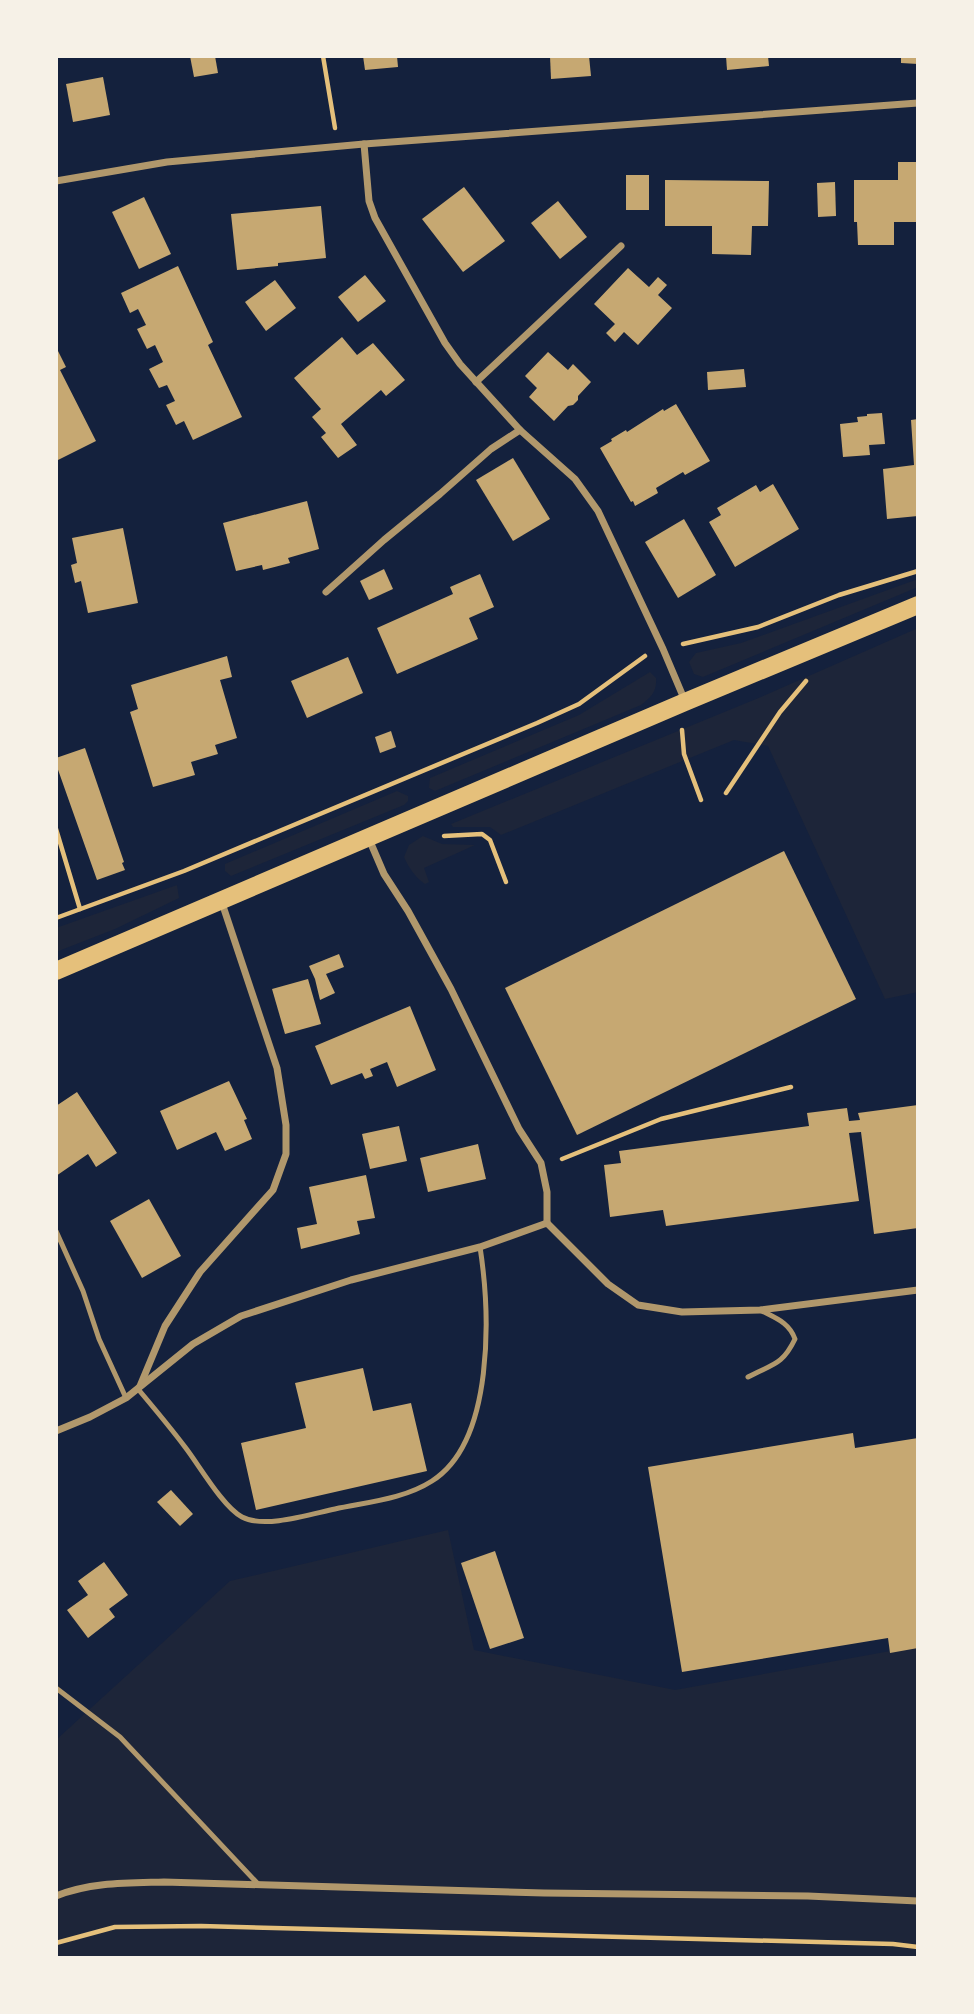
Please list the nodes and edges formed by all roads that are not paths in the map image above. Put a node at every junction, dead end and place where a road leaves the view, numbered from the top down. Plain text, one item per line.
1 (918, 103) edge
2 (364, 144) junction
3 (56, 181) edge
4 (621, 246) dead end
5 (476, 382) junction
6 (520, 430) junction
7 (327, 592) dead end
8 (918, 605) edge
9 (685, 702) junction
10 (368, 838) junction
11 (221, 899) junction
12 (56, 971) edge
13 (547, 1223) junction
14 (56, 1231) edge
15 (480, 1247) junction
16 (918, 1290) edge
17 (760, 1310) junction
18 (748, 1377) dead end
19 (138, 1389) junction
20 (126, 1398) junction
21 (56, 1431) edge
22 (56, 1688) edge
23 (259, 1885) junction
24 (56, 1896) edge
25 (918, 1901) edge

1 - 2 street
2 - 3 street
2 - 5 street
4 - 5 street
5 - 6 street
6 - 7 street
6 - 9 street
8 - 9 main road
9 - 10 main road
10 - 11 main road
10 - 13 street
11 - 12 main road
11 - 19 street
13 - 15 street
13 - 17 street
14 - 20 lane
15 - 19 street
15 - 19 lane
16 - 17 street
17 - 18 lane
19 - 20 street
20 - 21 street
22 - 23 lane
23 - 24 street
23 - 25 street

